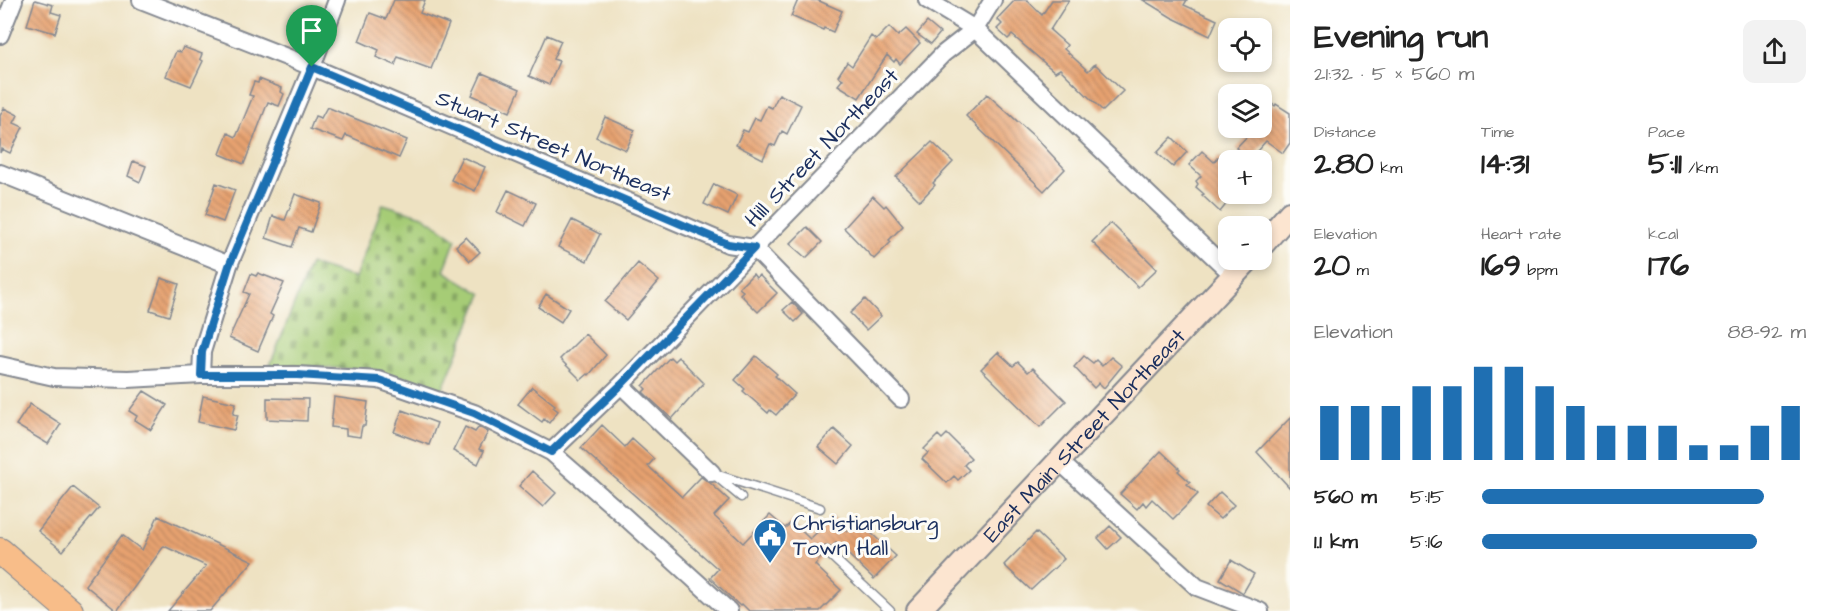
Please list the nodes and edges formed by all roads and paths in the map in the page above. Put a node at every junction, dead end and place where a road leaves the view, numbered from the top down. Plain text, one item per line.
1 (14, 0) edge
2 (141, 0) edge
3 (337, 0) edge
4 (927, 0) edge
5 (993, 0) edge
6 (975, 29) junction
7 (0, 35) edge
8 (312, 67) junction
9 (0, 173) edge
10 (1290, 213) edge
11 (1272, 234) edge
12 (1218, 247) edge
13 (754, 248) junction
14 (229, 266) junction
15 (1239, 270) edge
16 (0, 365) edge
17 (201, 375) junction
18 (621, 385) junction
19 (901, 399) dead end
20 (551, 452) junction
21 (1059, 461) junction
22 (712, 473) junction
23 (741, 497) dead end
24 (820, 508) dead end
25 (0, 551) edge
26 (826, 552) dead end
27 (70, 611) edge
28 (729, 611) edge
29 (890, 611) edge
30 (918, 611) edge
31 (1260, 611) edge

1 - 7 street
2 - 8 street, Stuart Street Northeast
3 - 8 street
4 - 6 street
5 - 6 street, Hill Street Northeast
6 - 12 street
6 - 13 street, Hill Street Northeast
8 - 13 street, Stuart Street Northeast
8 - 14 street
9 - 14 street
10 - 11 street
13 - 18 street, Hill Street Northeast
13 - 19 street
14 - 17 street
15 - 21 street, East Main Street Northeast
16 - 17 street
17 - 20 street
18 - 20 street, Hill Street Northeast
18 - 22 street
20 - 28 street
21 - 30 street, East Main Street Northeast
21 - 31 street
22 - 23 lane
22 - 24 lane
25 - 27 main road
26 - 29 lane

